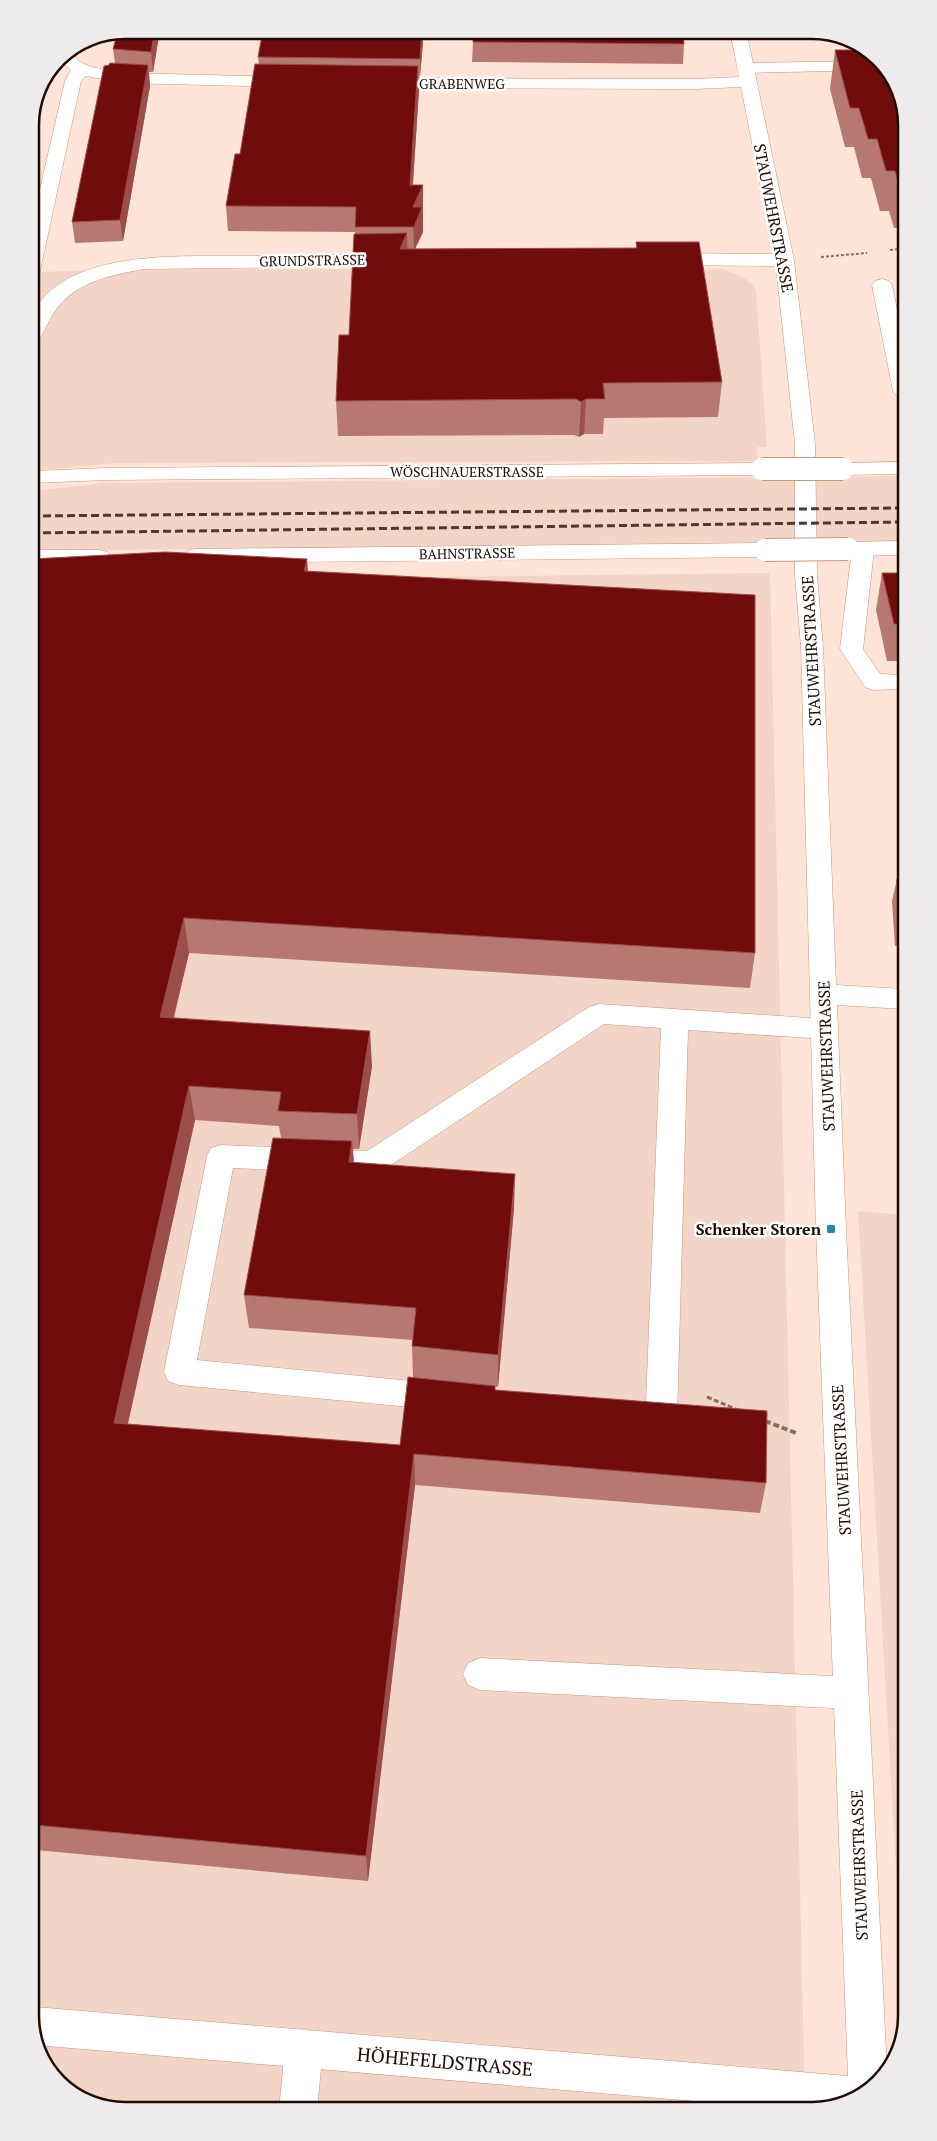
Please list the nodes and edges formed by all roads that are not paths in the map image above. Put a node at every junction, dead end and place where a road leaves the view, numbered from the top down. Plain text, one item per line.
1 (740, 39) edge
2 (68, 60) edge
3 (875, 66) edge
4 (84, 69) junction
5 (746, 75) junction
6 (305, 82) edge
7 (363, 83) edge
8 (39, 234) edge
9 (651, 258) edge
10 (404, 259) edge
11 (785, 260) junction
12 (39, 277) edge
13 (81, 279) junction
14 (882, 285) dead end
15 (39, 317) edge
16 (898, 366) edge
17 (898, 468) edge
18 (39, 477) edge
19 (898, 548) edge
20 (855, 549) junction
21 (121, 556) edge
22 (170, 556) edge
23 (39, 557) edge
24 (898, 682) edge
25 (824, 994) junction
26 (898, 999) edge
27 (675, 1019) junction
28 (825, 1029) junction
29 (464, 1399) edge
30 (612, 1413) edge
31 (480, 1674) dead end
32 (851, 1694) junction
33 (40, 2026) edge
34 (304, 2048) junction
35 (868, 2081) edge
36 (846, 2095) edge
37 (299, 2102) edge

1 - 5 street, STAUWEHRSTRASSE
2 - 4 street
3 - 5 street, GRABENWEG
4 - 6 street
4 - 8 street
5 - 7 street, GRABENWEG
5 - 11 street, STAUWEHRSTRASSE
9 - 11 street
10 - 13 street, GRUNDSTRASSE
11 - 25 street, STAUWEHRSTRASSE
12 - 13 street, GRUNDSTRASSE
13 - 15 street, GRUNDSTRASSE
14 - 16 street
17 - 18 street, WÖSCHNAUERSTRASSE, bridge
19 - 20 street, BAHNSTRASSE
20 - 22 street, BAHNSTRASSE, bridge
20 - 24 street
21 - 23 street
25 - 26 street
25 - 28 street, STAUWEHRSTRASSE
27 - 28 street
27 - 29 street
27 - 30 street
28 - 32 street, STAUWEHRSTRASSE
31 - 32 street
32 - 35 street, STAUWEHRSTRASSE
33 - 34 street, HÖHEFELDSTRASSE
34 - 36 street, HÖHEFELDSTRASSE
34 - 37 street

